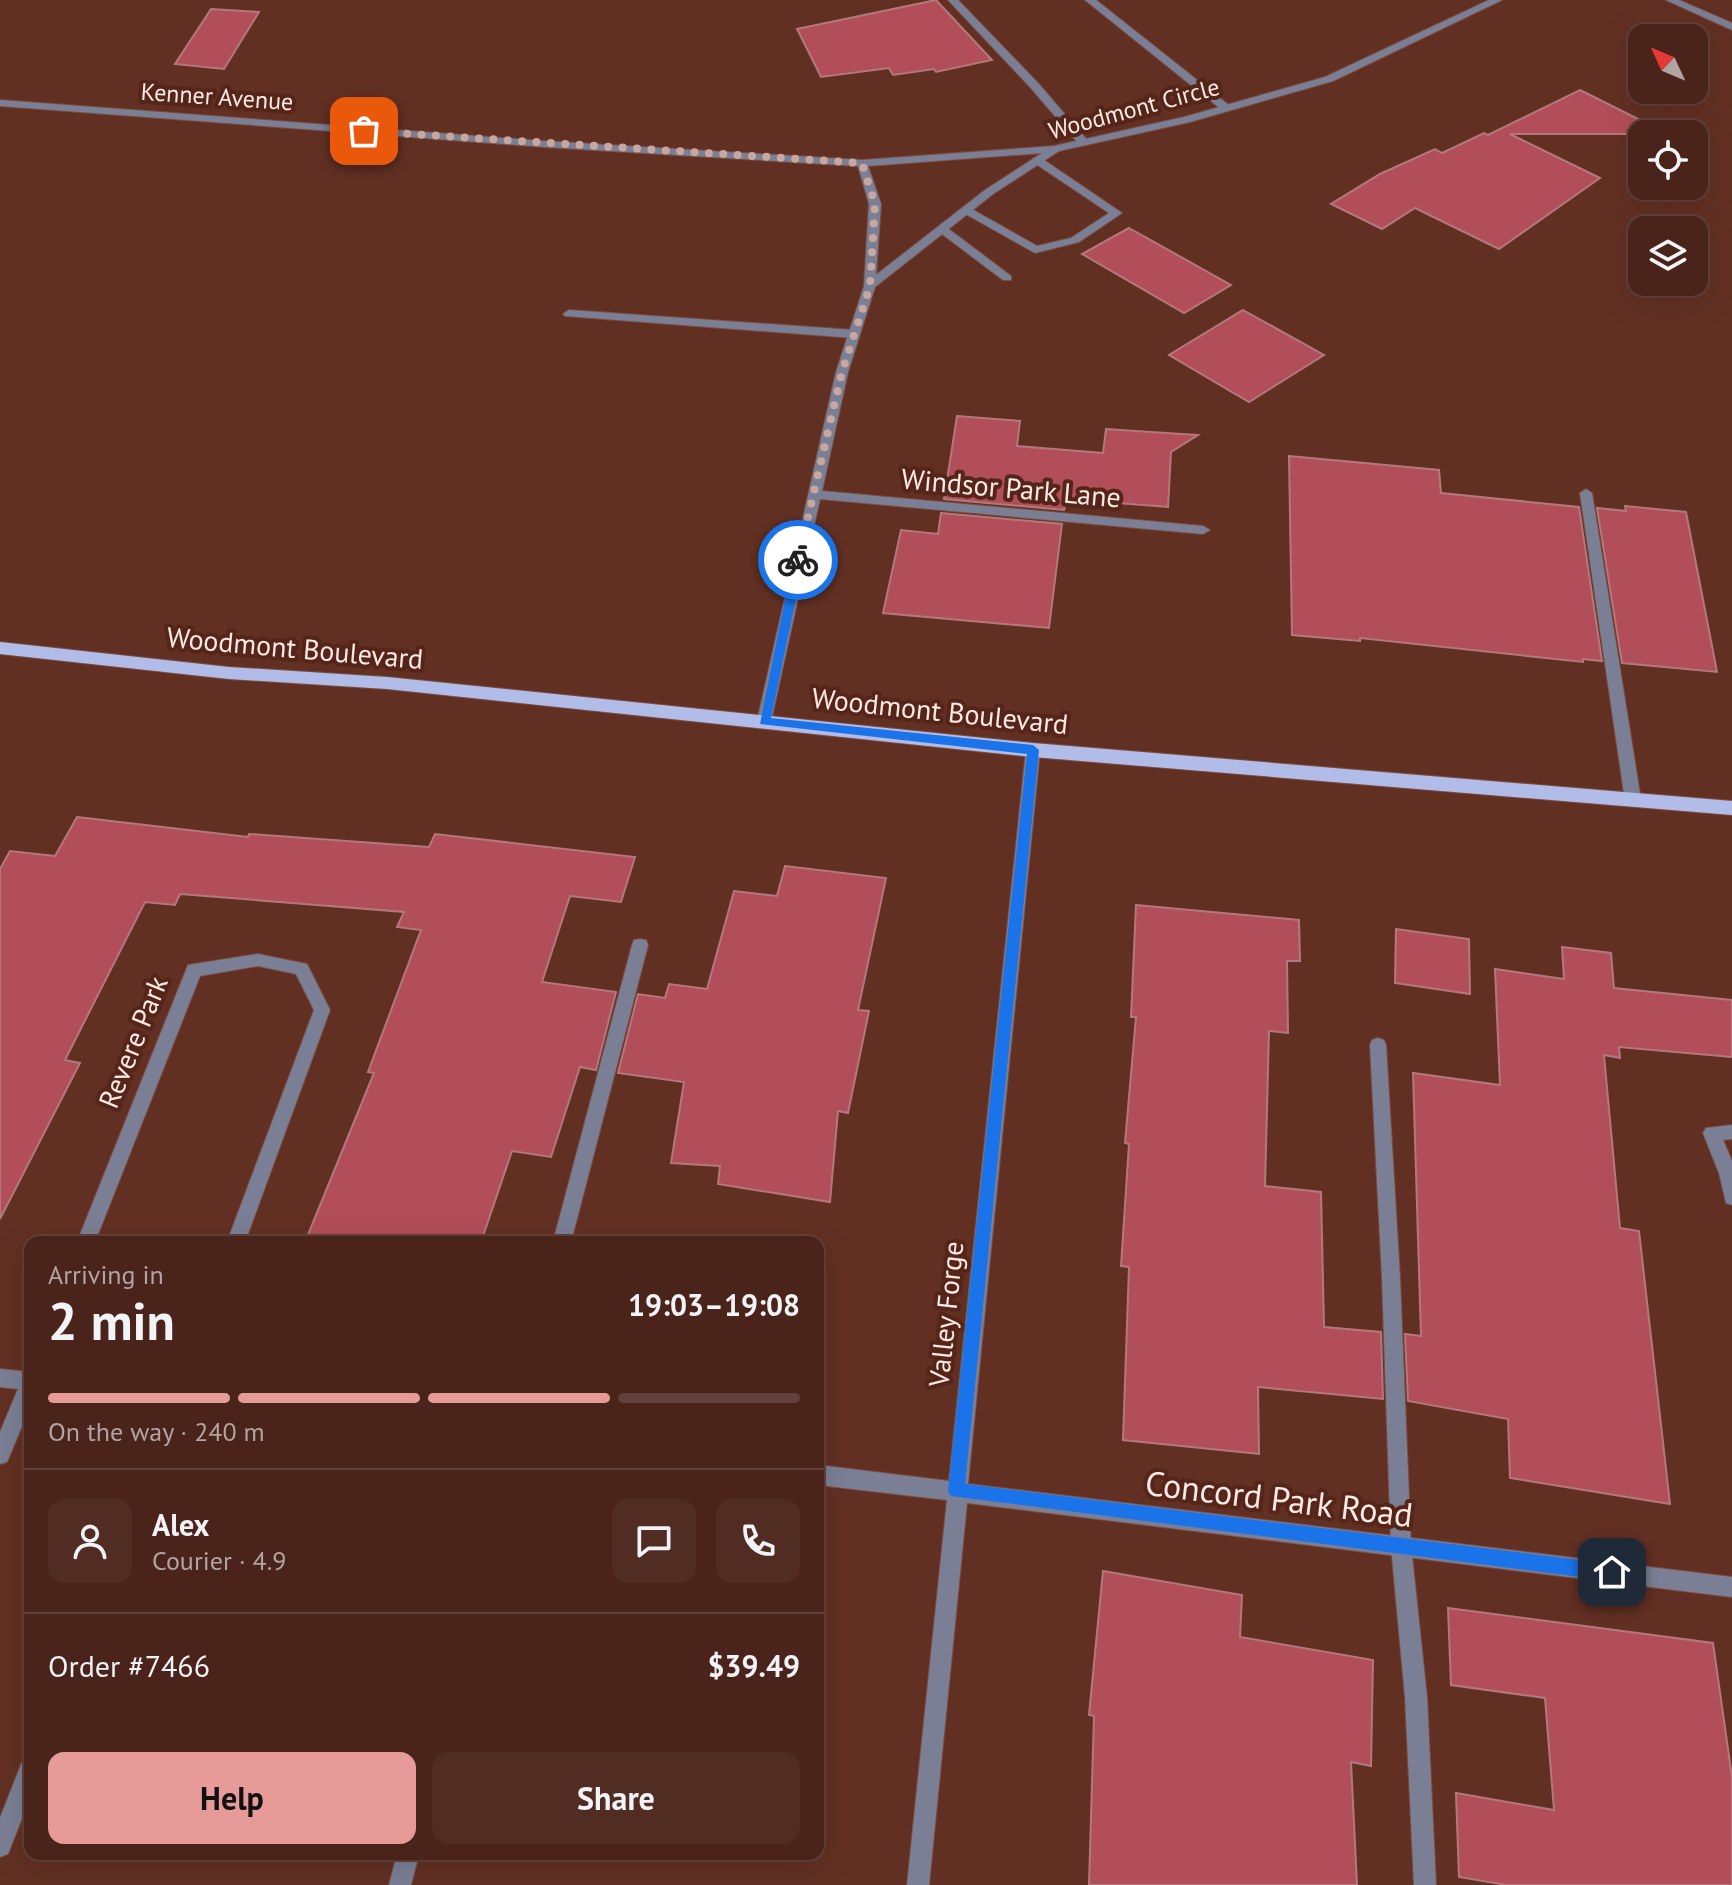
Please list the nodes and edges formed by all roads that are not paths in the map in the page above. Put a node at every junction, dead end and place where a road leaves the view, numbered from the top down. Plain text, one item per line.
1 (953, 0) edge
2 (1090, 0) edge
3 (1497, 0) edge
4 (1671, 0) edge
5 (1732, 27) edge
6 (0, 103) edge
7 (1226, 108) junction
8 (1083, 142) junction
9 (1055, 149) junction
10 (1037, 160) junction
11 (862, 163) junction
12 (966, 210) junction
13 (942, 229) junction
14 (1007, 278) dead end
15 (870, 286) junction
16 (569, 314) dead end
17 (854, 334) junction
18 (1586, 493) dead end
19 (813, 494) junction
20 (1203, 530) dead end
21 (0, 648) edge
22 (764, 721) junction
23 (1033, 750) junction
24 (1633, 800) junction
25 (1732, 808) edge
26 (640, 945) dead end
27 (1378, 1045) dead end
28 (1732, 1132) edge
29 (1732, 1197) edge
30 (88, 1236) edge
31 (238, 1236) edge
32 (564, 1236) edge
33 (0, 1378) edge
34 (24, 1382) edge
35 (24, 1397) edge
36 (0, 1455) edge
37 (824, 1476) edge
38 (956, 1491) junction
39 (1401, 1546) junction
40 (1732, 1587) edge
41 (24, 1785) edge
42 (0, 1846) edge
43 (406, 1860) edge
44 (400, 1885) edge
45 (918, 1885) edge
46 (1425, 1885) edge

1 - 8 street
2 - 7 street
3 - 7 street, Woodmont Circle
4 - 5 street
6 - 11 street, Kenner Avenue
7 - 8 street, Woodmont Circle
8 - 9 street, Woodmont Circle
9 - 10 street, Woodmont Circle
9 - 11 street, Kenner Avenue
10 - 12 street, Woodmont Circle
10 - 12 street
11 - 15 street
12 - 13 street, Woodmont Circle
13 - 14 street
13 - 15 street, Woodmont Circle
15 - 17 street
16 - 17 street
17 - 19 street
18 - 24 street
19 - 20 street, Windsor Park Lane
19 - 22 street
21 - 22 main road, Woodmont Boulevard
22 - 23 main road, Woodmont Boulevard
23 - 24 main road, Woodmont Boulevard
23 - 38 street, Valley Forge
24 - 25 main road, Woodmont Boulevard
26 - 32 street
27 - 39 street
28 - 29 street
30 - 31 street, Revere Park
33 - 34 street
35 - 36 street
37 - 38 street, Concord Park Road
38 - 39 street, Concord Park Road
38 - 45 street, Valley Forge
39 - 40 street, Concord Park Road
39 - 46 street
41 - 42 street
43 - 44 street

